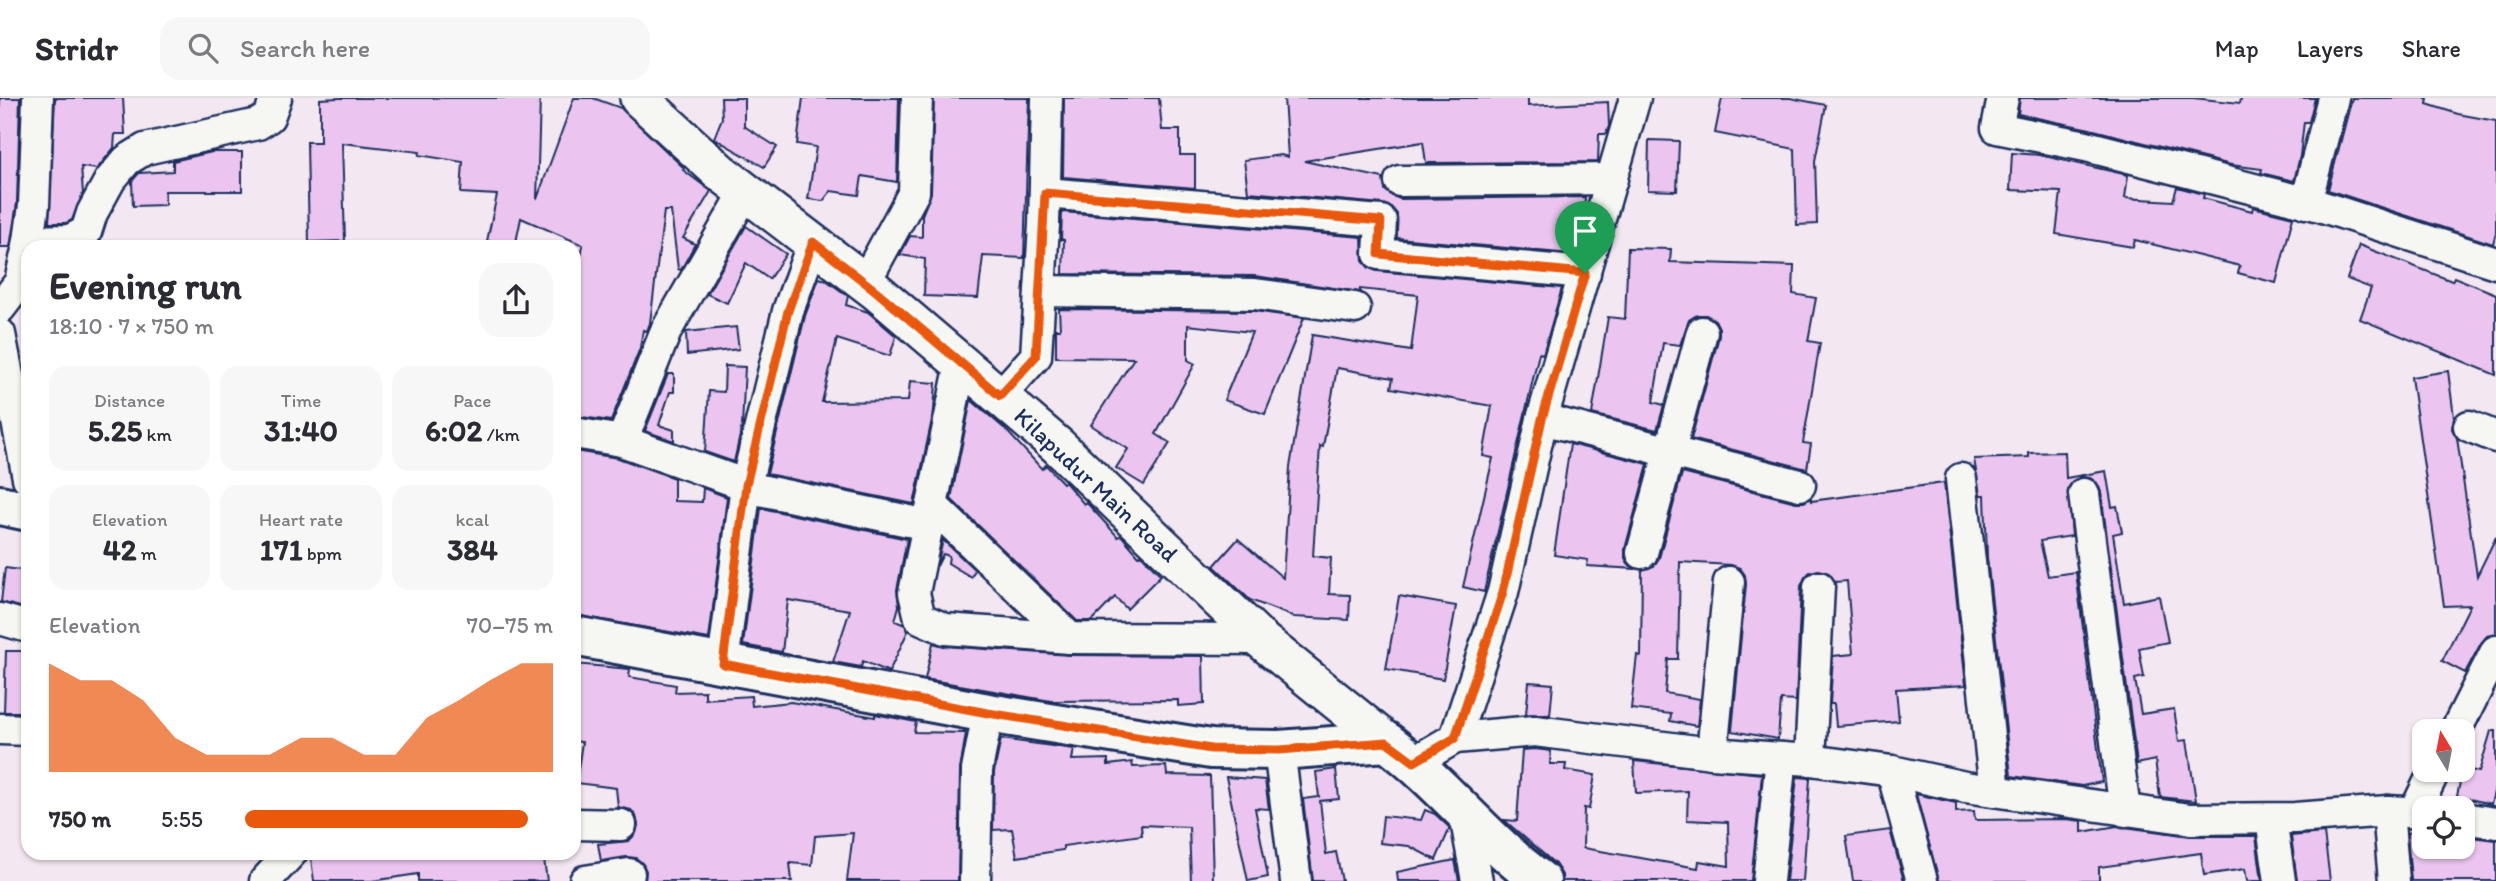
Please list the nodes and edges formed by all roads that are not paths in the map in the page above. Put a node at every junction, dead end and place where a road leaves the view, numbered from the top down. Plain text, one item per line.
1 (38, 98) edge
2 (276, 98) edge
3 (639, 98) edge
4 (917, 98) edge
5 (1047, 98) edge
6 (1635, 98) edge
7 (2003, 98) edge
8 (2333, 98) edge
9 (1612, 179) junction
10 (1400, 181) dead end
11 (746, 191) junction
12 (1045, 193) junction
13 (2306, 203) junction
14 (29, 240) edge
15 (70, 240) edge
16 (813, 242) junction
17 (2496, 263) edge
18 (1585, 273) junction
19 (21, 277) edge
20 (865, 282) junction
21 (1040, 291) junction
22 (1355, 307) dead end
23 (0, 308) edge
24 (1702, 332) dead end
25 (0, 334) edge
26 (961, 363) junction
27 (1000, 396) junction
28 (1542, 419) junction
29 (2469, 426) dead end
30 (581, 434) edge
31 (2496, 437) edge
32 (622, 441) junction
33 (21, 442) edge
34 (1670, 451) junction
35 (1961, 479) dead end
36 (746, 485) junction
37 (1800, 485) dead end
38 (2084, 494) dead end
39 (0, 505) edge
40 (21, 510) edge
41 (930, 515) junction
42 (1642, 553) dead end
43 (1729, 582) dead end
44 (1819, 587) dead end
45 (0, 619) edge
46 (21, 625) edge
47 (581, 636) edge
48 (1070, 638) junction
49 (1260, 639) junction
50 (2496, 651) edge
51 (723, 664) junction
52 (988, 713) junction
53 (2462, 719) edge
54 (0, 729) edge
55 (21, 730) edge
56 (1455, 738) junction
57 (1279, 750) junction
58 (1401, 752) junction
59 (1712, 753) junction
60 (1796, 759) junction
61 (1892, 771) junction
62 (2428, 782) edge
63 (1995, 791) junction
64 (2124, 811) junction
65 (2409, 812) edge
66 (1465, 815) junction
67 (2271, 819) junction
68 (2475, 820) edge
69 (2496, 823) edge
70 (581, 824) edge
71 (621, 825) dead end
72 (261, 860) edge
73 (285, 860) edge
74 (629, 874) dead end
75 (1539, 880) edge
76 (265, 881) edge
77 (585, 881) edge
78 (975, 881) edge
79 (1296, 881) edge
80 (1477, 881) edge
81 (1768, 881) edge
82 (1922, 881) edge
83 (2280, 881) edge
84 (2394, 881) edge

1 - 14 street
2 - 15 street
3 - 11 street, Kilapudur Main Road
4 - 20 street
5 - 12 street
6 - 9 street
7 - 13 street
8 - 13 street
9 - 10 street
9 - 18 street
11 - 16 street, Kilapudur Main Road
11 - 32 street
12 - 18 street
12 - 21 street
13 - 17 street
16 - 20 street, Kilapudur Main Road
16 - 36 street
18 - 28 street
19 - 23 street
20 - 26 street, Kilapudur Main Road
21 - 22 street
21 - 27 street
24 - 34 street
25 - 33 street
26 - 27 street, Kilapudur Main Road
26 - 41 street
27 - 49 street, Kilapudur Main Road
28 - 34 street
28 - 56 street
29 - 31 street
30 - 32 street
32 - 36 street
34 - 37 street
34 - 42 street
35 - 63 street
36 - 41 street
36 - 51 street
38 - 64 street
39 - 40 main road
41 - 48 street
41 - 48 street
43 - 59 street
44 - 60 street
45 - 46 street
47 - 51 main road
48 - 49 street
49 - 58 street, Kilapudur Main Road
50 - 53 street
51 - 52 main road
52 - 57 main road
52 - 78 street
54 - 55 street
56 - 58 street
56 - 59 street
57 - 58 main road
57 - 79 street
58 - 66 main road
59 - 60 street
60 - 61 street
60 - 81 street
61 - 63 street
61 - 82 street
62 - 65 street
63 - 64 street
64 - 67 street
65 - 67 street
65 - 84 street
66 - 75 main road
66 - 80 street
67 - 83 street
68 - 69 street
70 - 71 street
72 - 76 street
73 - 76 street
74 - 77 street

